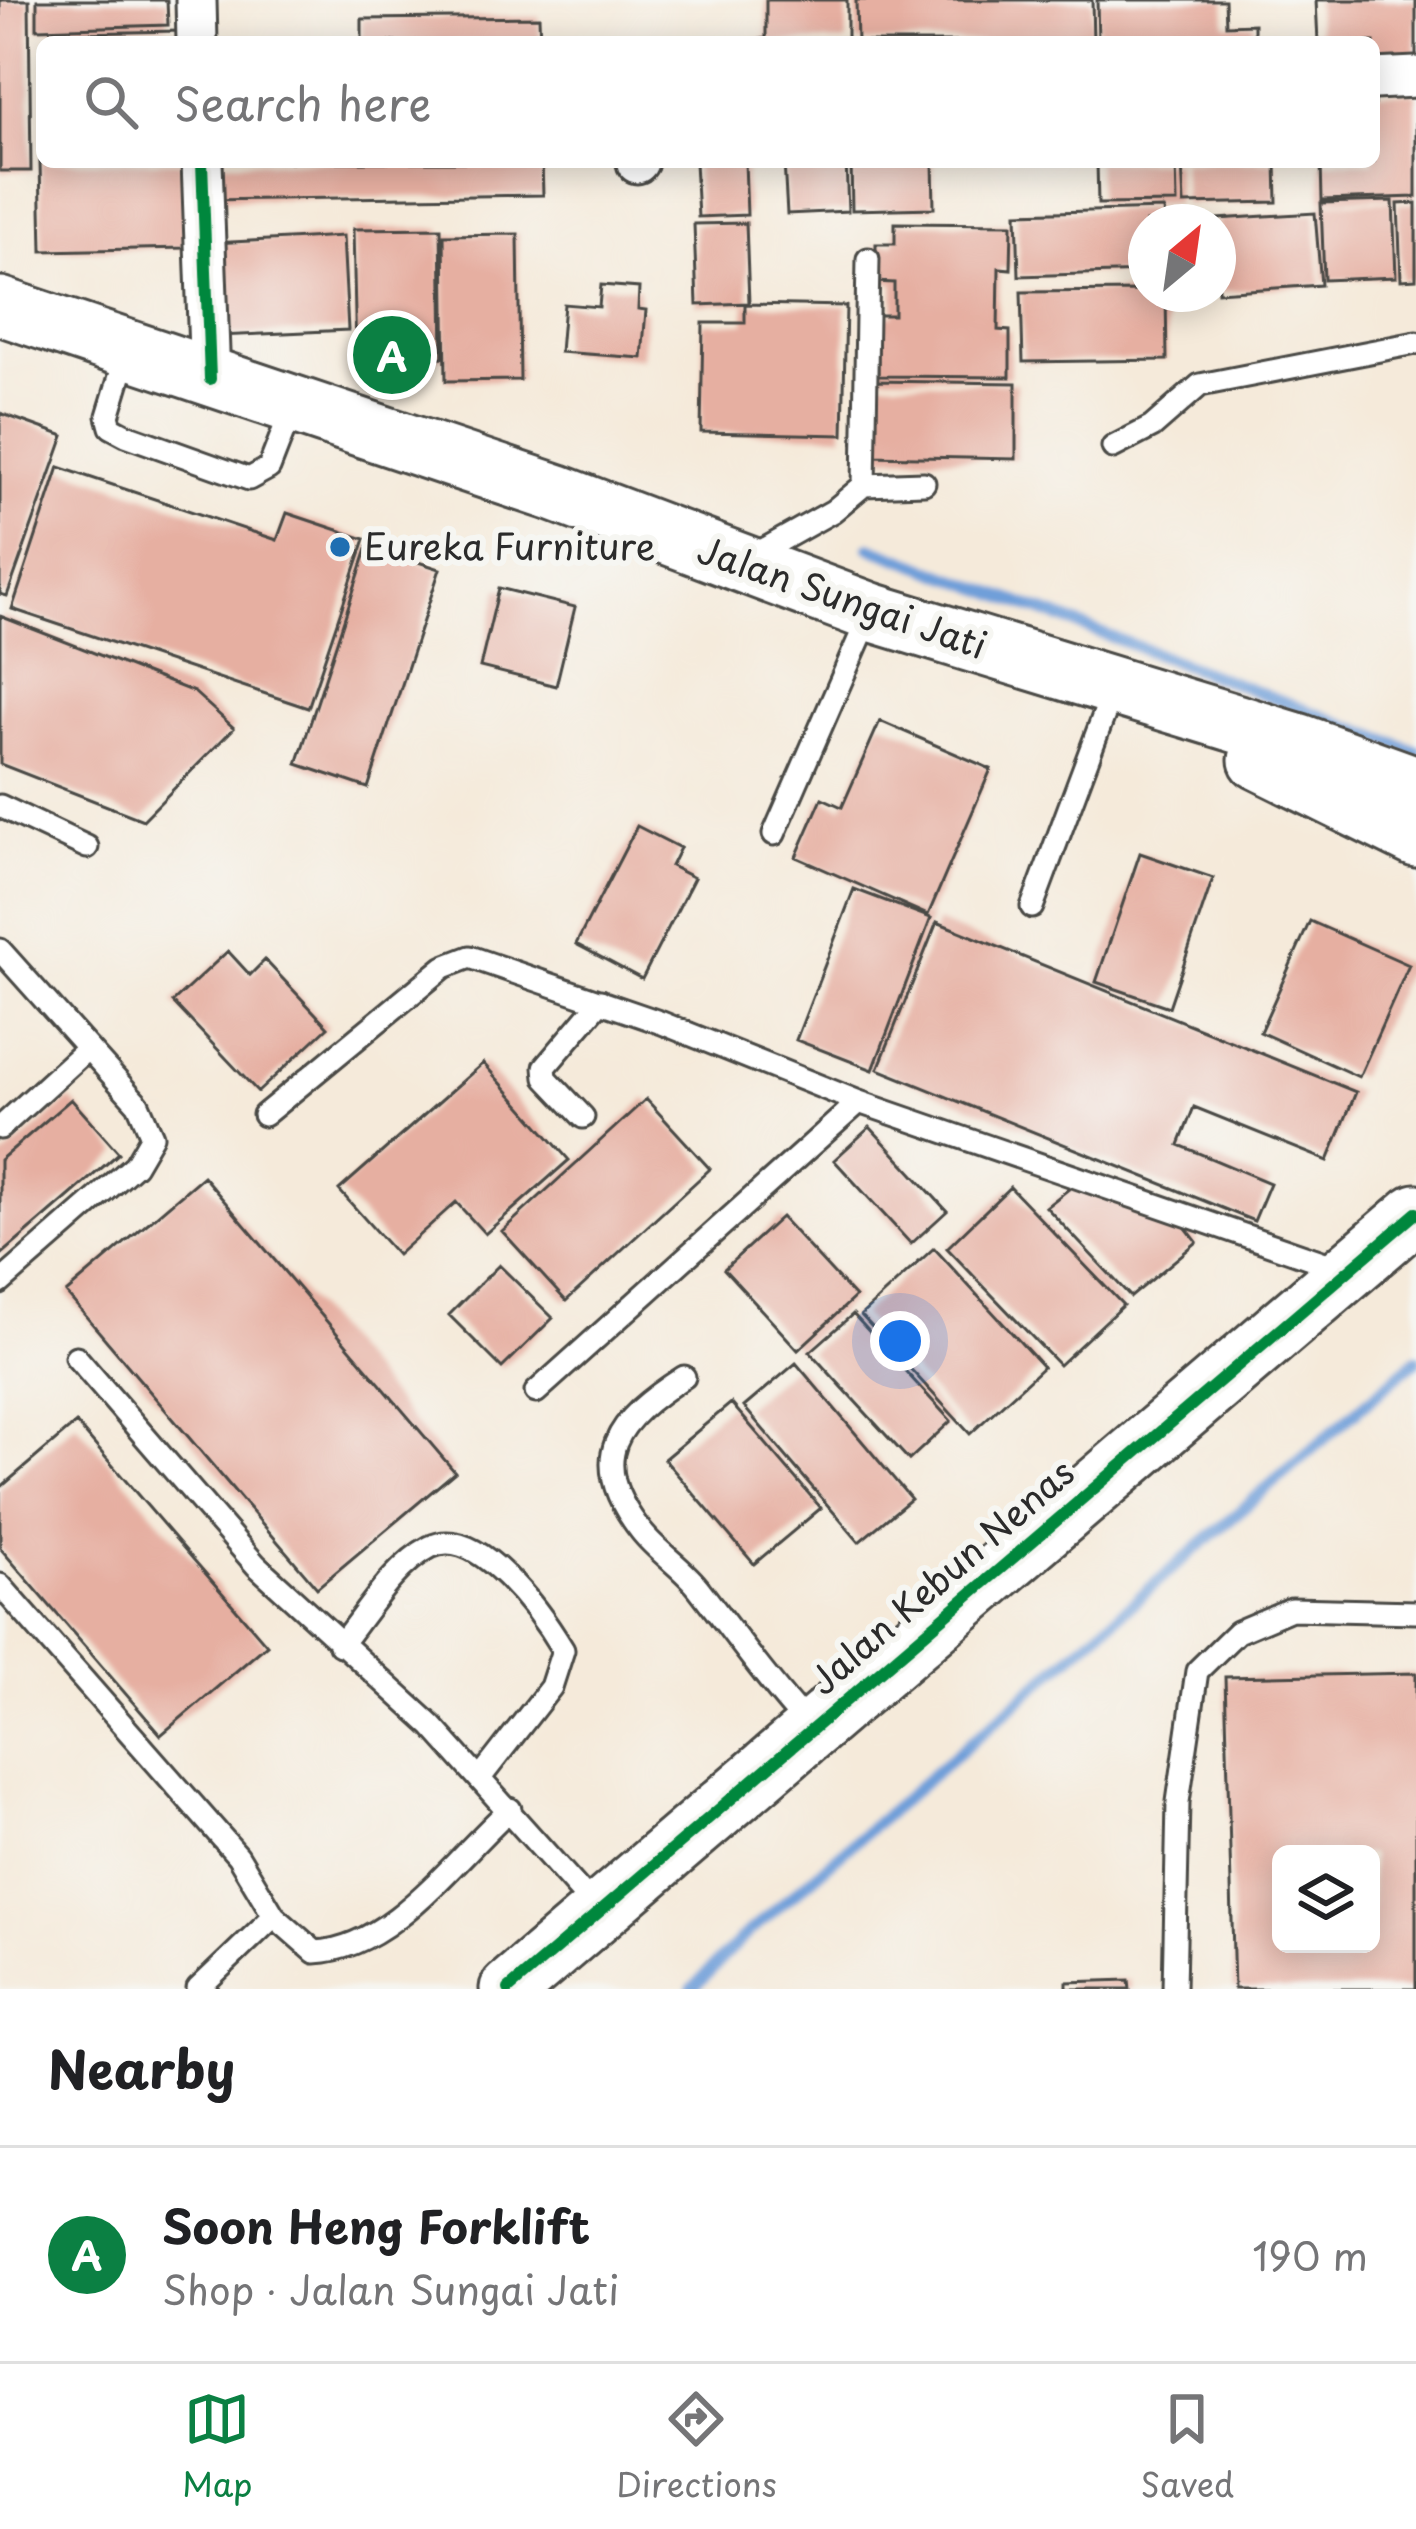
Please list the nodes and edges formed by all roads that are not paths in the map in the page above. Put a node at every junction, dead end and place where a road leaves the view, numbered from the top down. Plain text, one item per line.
1 (196, 0) edge
2 (197, 36) edge
3 (1416, 76) edge
4 (1380, 79) edge
5 (202, 168) edge
6 (868, 259) dead end
7 (0, 306) edge
8 (1416, 344) edge
9 (129, 349) junction
10 (210, 379) junction
11 (292, 409) junction
12 (1113, 447) dead end
13 (924, 483) dead end
14 (863, 485) junction
15 (738, 564) junction
16 (871, 612) junction
17 (1128, 693) junction
18 (1416, 785) edge
19 (0, 806) edge
20 (774, 834) dead end
21 (1416, 838) edge
22 (87, 847) dead end
23 (1032, 908) dead end
24 (0, 950) edge
25 (601, 1001) junction
26 (88, 1048) junction
27 (859, 1102) junction
28 (264, 1115) dead end
29 (583, 1117) dead end
30 (0, 1128) edge
31 (1416, 1197) edge
32 (1378, 1243) edge
33 (0, 1282) edge
34 (76, 1357) dead end
35 (685, 1377) dead end
36 (536, 1392) dead end
37 (0, 1585) edge
38 (1416, 1612) edge
39 (340, 1645) junction
40 (810, 1729) junction
41 (480, 1778) junction
42 (510, 1809) junction
43 (598, 1911) junction
44 (274, 1916) junction
45 (539, 1970) edge
46 (198, 1989) edge
47 (1174, 1989) edge

1 - 2 street
3 - 4 street
5 - 10 street
6 - 14 lane
7 - 9 main road, Jalan Sungai Jati
8 - 12 lane
9 - 10 main road, Jalan Sungai Jati
9 - 11 lane
10 - 11 main road, Jalan Sungai Jati
11 - 15 main road, Jalan Sungai Jati
13 - 14 lane
14 - 15 lane
15 - 16 main road, Jalan Sungai Jati
16 - 17 main road, Jalan Sungai Jati
16 - 20 lane
17 - 18 main road, Jalan Sungai Jati
17 - 21 main road
17 - 23 lane
19 - 22 lane
24 - 26 lane
25 - 27 lane
25 - 28 lane
25 - 29 lane
26 - 30 lane
26 - 33 lane
27 - 32 lane
27 - 36 lane
31 - 32 main road, Jalan Kebun Nenas
32 - 40 main road, Jalan Kebun Nenas
34 - 39 lane
35 - 40 lane
37 - 44 lane
38 - 47 lane
39 - 41 lane
39 - 41 lane
40 - 43 main road, Jalan Kebun Nenas
41 - 42 lane
42 - 43 lane
42 - 44 lane
43 - 45 main road, Jalan Kebun Nenas
44 - 46 lane

